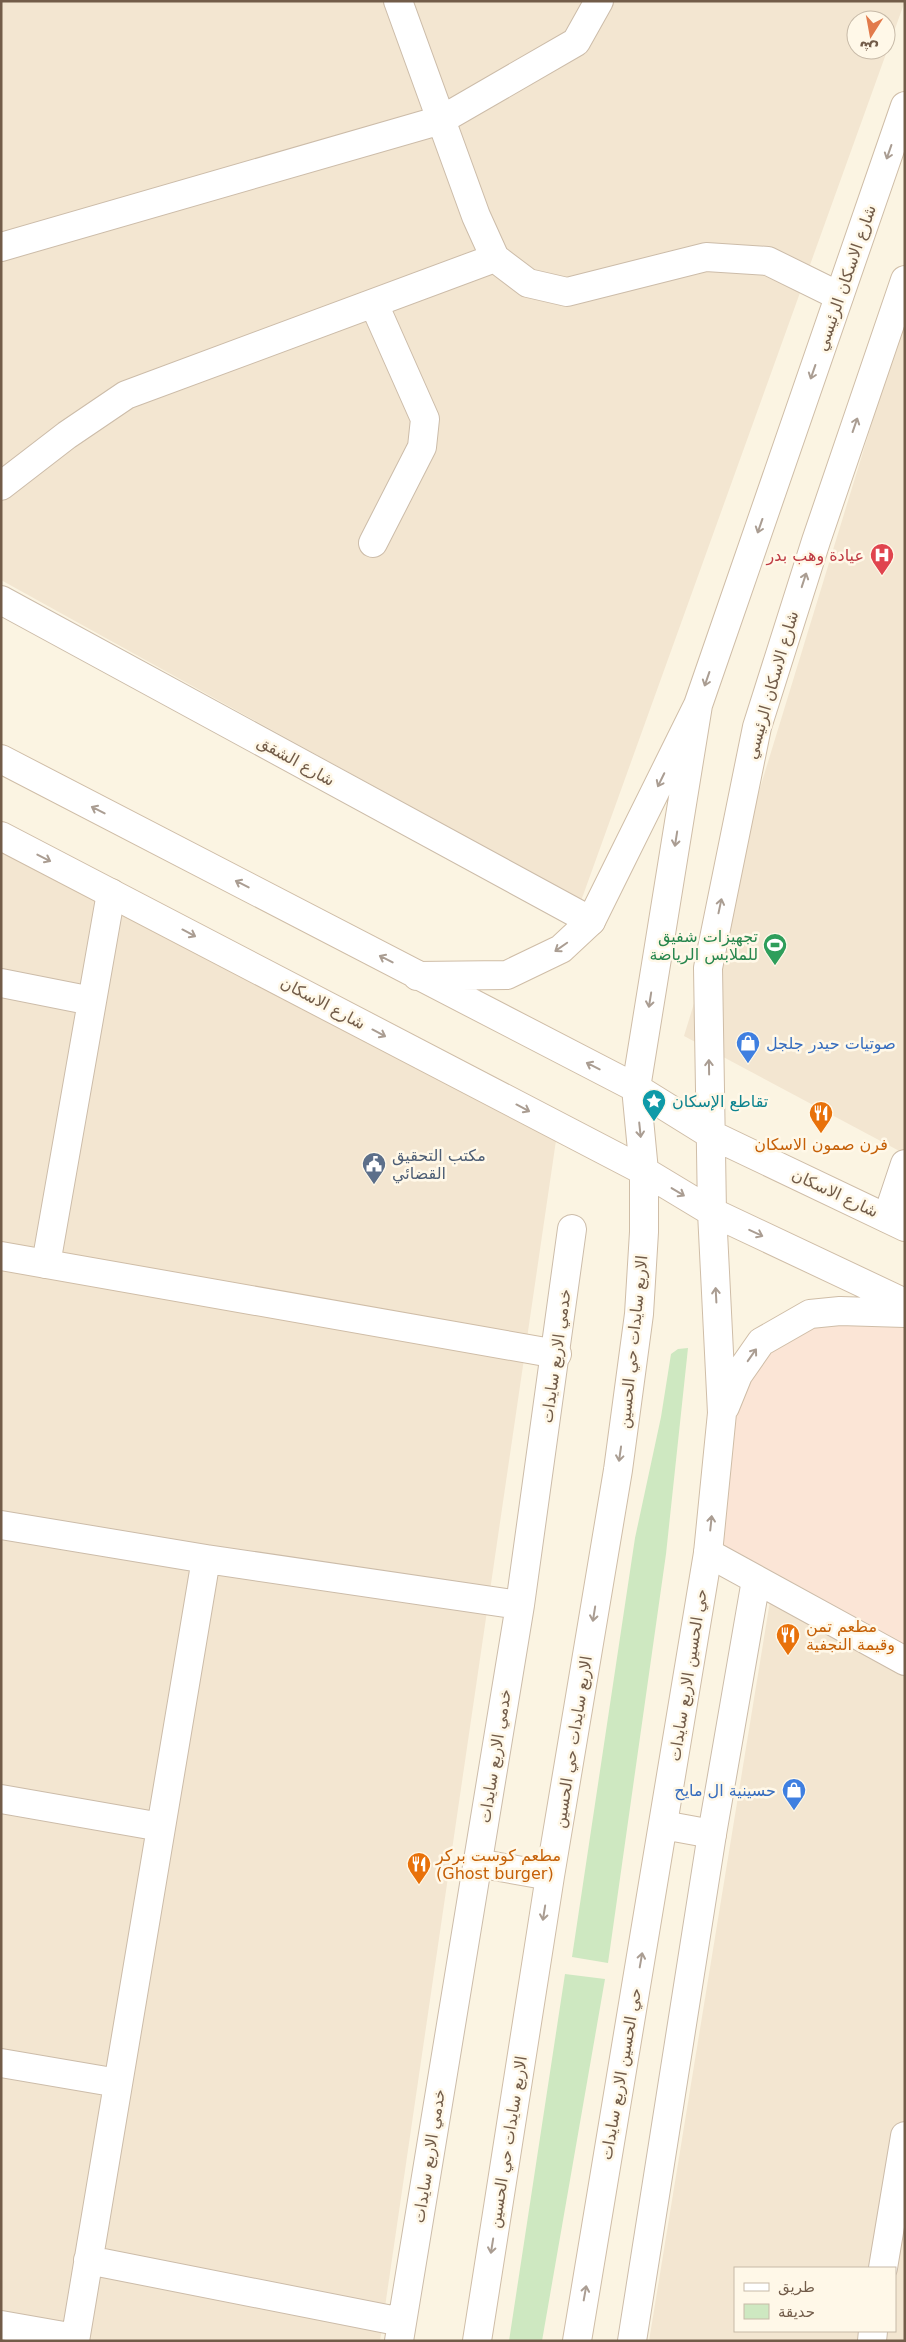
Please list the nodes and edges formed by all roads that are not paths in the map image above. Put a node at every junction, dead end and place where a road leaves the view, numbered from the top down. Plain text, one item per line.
1 (398, 1) edge
2 (599, 1) edge
3 (905, 106) edge
4 (441, 120) junction
5 (1, 247) edge
6 (495, 258) junction
7 (905, 280) edge
8 (839, 296) junction
9 (374, 304) junction
10 (1, 486) edge
11 (373, 543) dead end
12 (1, 600) edge
13 (698, 705) junction
14 (1, 760) edge
15 (1, 836) edge
16 (111, 893) junction
17 (591, 922) junction
18 (417, 976) junction
19 (1, 983) edge
20 (92, 1001) junction
21 (636, 1088) junction
22 (710, 1134) junction
23 (905, 1164) edge
24 (644, 1171) junction
25 (712, 1212) junction
26 (896, 1223) edge
27 (572, 1229) dead end
28 (1, 1256) edge
29 (46, 1264) junction
30 (905, 1303) edge
31 (905, 1313) edge
32 (556, 1354) junction
33 (722, 1413) junction
34 (1, 1525) edge
35 (708, 1553) junction
36 (206, 1559) junction
37 (756, 1580) junction
38 (520, 1605) junction
39 (905, 1661) edge
40 (1, 1799) edge
41 (663, 1826) junction
42 (161, 1828) junction
43 (712, 1834) junction
44 (477, 1863) junction
45 (550, 1876) junction
46 (1, 2063) edge
47 (118, 2083) junction
48 (905, 2136) edge
49 (88, 2260) junction
50 (891, 2263) edge
51 (1, 2325) edge
52 (401, 2331) edge
53 (75, 2339) edge
54 (477, 2341) edge
55 (577, 2341) edge
56 (632, 2341) edge

1 - 4 street
2 - 4 street
3 -> 8 street, شارع الاسكان الرئيسي
4 - 5 street
4 - 6 street
6 - 8 street
6 - 9 street
22 -> 7 street, شارع الاسكان الرئيسي
8 -> 13 street, شارع الاسكان الرئيسي
9 - 10 street
9 - 11 street
12 - 17 street, شارع الشقق
13 -> 17 street
13 -> 21 street, الاربع سايدات حي الحسين
18 -> 14 street
15 -> 16 street, شارع الاسكان
16 - 20 street
16 -> 24 street, شارع الاسكان
17 -> 18 street
21 -> 18 street
19 - 20 street
20 - 29 street
21 - 22 street, شارع الاسكان
21 -> 24 street, الاربع سايدات حي الحسين
22 - 25 street, شارع الاسكان الرئيسي
22 - 26 street, شارع الاسكان
23 - 26 street
24 -> 25 street, شارع الاسكان
24 -> 45 street, الاربع سايدات حي الحسين
25 -> 30 street
33 -> 25 street, حي الحسين الاربع سايدات
27 - 32 street, خدمي الاربع سايدات
28 - 29 street
29 - 32 street
33 -> 31 street
32 - 38 street, خدمي الاربع سايدات
35 -> 33 street, حي الحسين الاربع سايدات
34 - 36 street
35 - 37 street
35 - 41 street, حي الحسين الاربع سايدات
36 - 38 street
36 - 42 street
37 - 39 street
37 - 43 street
38 - 44 street, خدمي الاربع سايدات
40 - 42 street
41 - 43 street
55 -> 41 street, حي الحسين الاربع سايدات
42 - 47 street
43 - 56 street
44 - 45 street
44 - 52 street, خدمي الاربع سايدات
45 -> 54 street, الاربع سايدات حي الحسين
46 - 47 street
47 - 49 street
48 - 50 street
49 - 52 street
49 - 53 street
51 - 53 street

